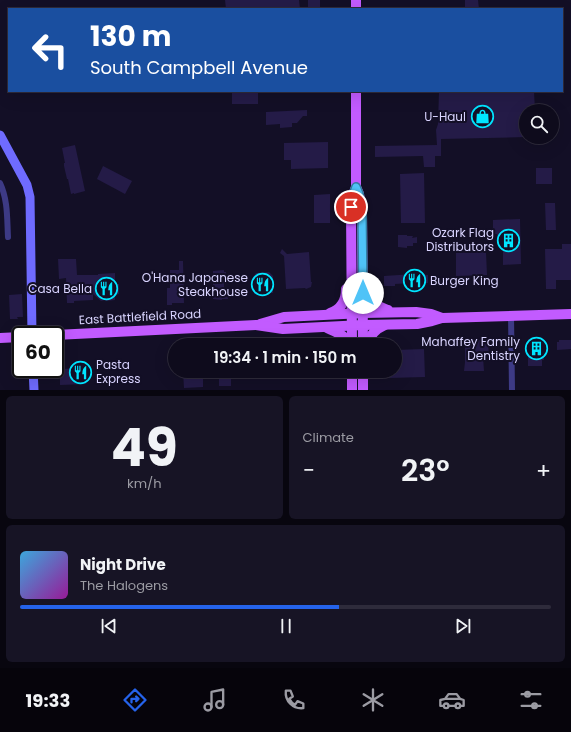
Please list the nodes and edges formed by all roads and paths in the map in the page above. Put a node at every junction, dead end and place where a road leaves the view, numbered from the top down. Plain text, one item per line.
1 (356, 92) edge
2 (1, 141) edge
3 (0, 183) edge
4 (356, 187) junction
5 (8, 237) dead end
6 (351, 243) junction
7 (363, 293) junction
8 (394, 312) junction
9 (351, 313) junction
10 (363, 313) junction
11 (571, 314) edge
12 (325, 315) junction
13 (511, 315) junction
14 (442, 318) junction
15 (385, 324) junction
16 (256, 325) junction
17 (352, 325) junction
18 (363, 325) junction
19 (32, 326) edge
20 (325, 327) junction
21 (64, 334) edge
22 (12, 337) edge
23 (0, 338) edge
24 (345, 338) edge
25 (351, 338) edge
26 (363, 338) edge
27 (369, 338) edge
28 (33, 378) edge
29 (352, 378) edge
30 (34, 390) edge
31 (352, 390) edge
32 (512, 390) edge

1 - 4 main road
2 - 19 street
3 - 5 street
4 - 6 main road
4 - 7 main road
6 - 9 main road
6 - 12 main road
7 - 8 main road
7 - 10 main road
8 - 10 main road
8 - 14 main road
9 - 10 main road
9 - 12 main road
9 - 17 main road
10 - 18 main road
11 - 13 main road
12 - 16 main road
13 - 14 main road
13 - 32 street
14 - 15 main road
15 - 18 main road
15 - 27 main road
16 - 20 main road
16 - 21 main road, East Battlefield Road
17 - 18 main road
17 - 20 main road
17 - 25 main road
18 - 26 main road
20 - 24 main road
22 - 23 main road
28 - 30 street
29 - 31 main road

